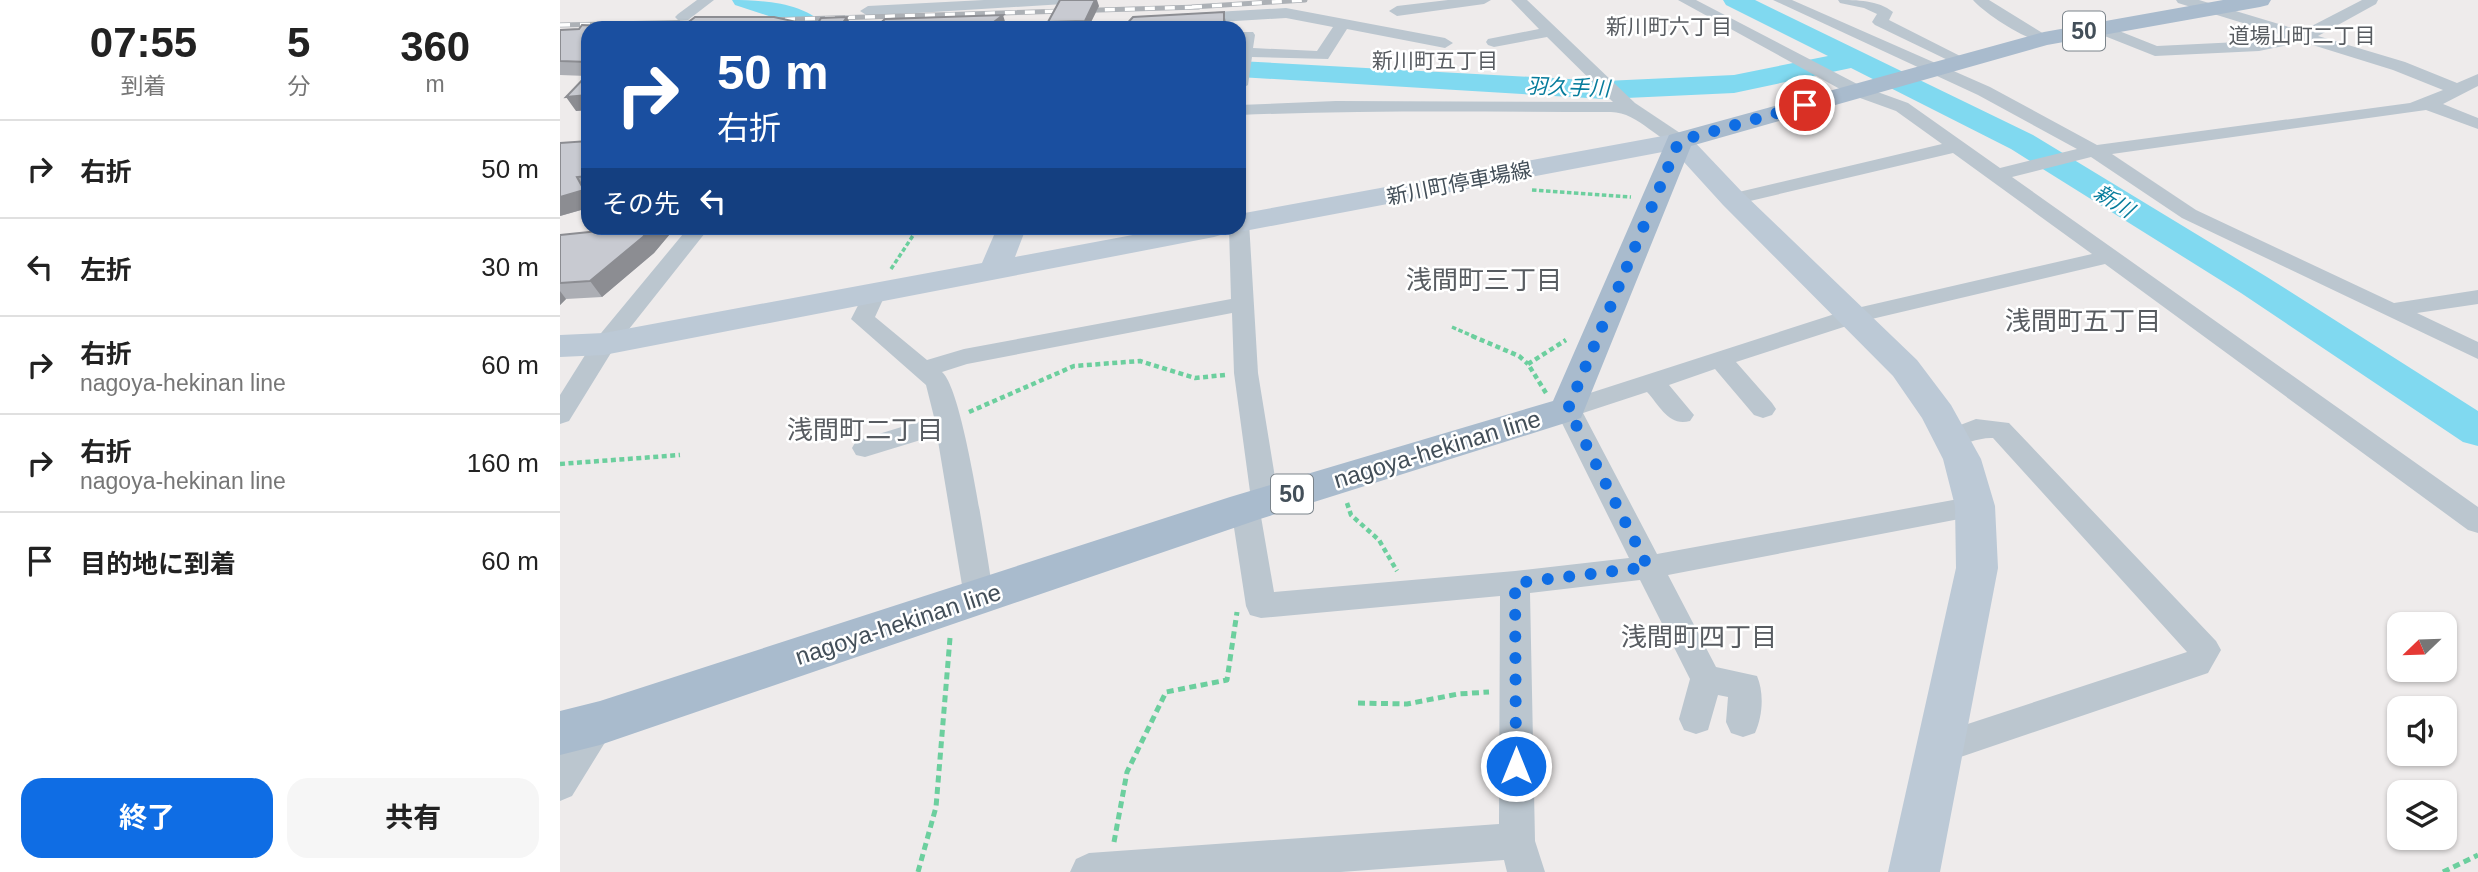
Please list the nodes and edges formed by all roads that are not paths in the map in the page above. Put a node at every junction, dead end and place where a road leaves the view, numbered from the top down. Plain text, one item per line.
1 (707, 0) edge
2 (1064, 0) edge
3 (1484, 0) edge
4 (1518, 0) edge
5 (1685, 0) edge
6 (1780, 0) edge
7 (1845, 0) edge
8 (1980, 0) edge
9 (2183, 0) edge
10 (2245, 1) edge
11 (2371, 1) edge
12 (1870, 2) edge
13 (873, 6) edge
14 (1253, 8) edge
15 (2209, 9) junction
16 (1397, 11) dead end
17 (682, 17) dead end
18 (862, 21) edge
19 (1145, 21) edge
20 (1343, 23) junction
21 (2321, 27) junction
22 (2098, 28) junction
23 (1553, 32) junction
24 (2304, 37) junction
25 (1246, 39) edge
26 (2044, 39) junction
27 (1494, 41) dead end
28 (1445, 43) dead end
29 (1246, 52) edge
30 (1962, 61) junction
31 (2439, 64) dead end
32 (1931, 70) junction
33 (2470, 79) edge
34 (1483, 87) dead end
35 (1859, 89) junction
36 (2428, 104) junction
37 (1485, 107) junction
38 (1629, 107) junction
39 (1246, 110) edge
40 (2478, 124) edge
41 (1679, 141) junction
42 (1958, 146) junction
43 (2093, 151) junction
44 (1998, 174) junction
45 (1733, 199) junction
46 (1246, 221) edge
47 (693, 235) edge
48 (1008, 235) edge
49 (1178, 235) edge
50 (1239, 235) edge
51 (2107, 257) junction
52 (993, 271) junction
53 (875, 293) junction
54 (2478, 297) edge
55 (1241, 304) junction
56 (2391, 310) junction
57 (1852, 316) junction
58 (604, 344) junction
59 (560, 346) edge
60 (2478, 351) edge
61 (1719, 359) junction
62 (924, 369) junction
63 (1652, 381) junction
64 (1568, 409) junction
65 (1763, 409) dead end
66 (560, 415) edge
67 (1681, 415) dead end
68 (948, 422) junction
69 (1951, 439) junction
70 (865, 448) dead end
71 (1255, 505) junction
72 (1975, 506) junction
73 (2478, 522) edge
74 (1648, 567) junction
75 (1515, 583) junction
76 (966, 601) junction
77 (1706, 678) junction
78 (1696, 719) dead end
79 (1743, 722) dead end
80 (600, 723) junction
81 (560, 733) edge
82 (1940, 748) junction
83 (560, 784) edge
84 (1521, 856) edge
85 (1099, 871) edge
86 (1914, 872) edge

1 - 17 street
2 - 13 street
3 - 16 street
4 - 23 street
5 - 35 street
6 - 32 street
7 - 12 street
8 - 26 street
9 - 15 street
10 - 15 main road, 50
10 - 21 street
11 - 21 street
12 - 30 street
13 - 18 street
14 - 19 street
14 - 20 street
14 - 25 street
15 - 22 main road, 50
15 - 24 street
20 - 28 street
20 - 29 street
21 - 24 street
21 - 31 street
22 - 24 street
22 - 26 main road, 50
23 - 27 street
23 - 38 street
24 - 33 street
26 - 30 main road, 50
30 - 32 main road, 50
32 - 35 main road, 50
32 - 43 street
33 - 36 street
34 - 37 street
35 - 41 main road, 50
35 - 42 street
36 - 40 street
36 - 43 street
37 - 38 street
37 - 39 street
38 - 41 street
41 - 45 street
41 - 46 street, 新川町停車場線
41 - 64 main road, nagoya-hekinan line
42 - 44 street
42 - 45 street
43 - 44 street
43 - 56 street
44 - 51 street
45 - 57 street
47 - 58 street
48 - 52 street
49 - 52 street
50 - 55 street
51 - 57 street
51 - 73 street
52 - 53 street
53 - 58 street
53 - 62 street
54 - 56 street
55 - 62 street
55 - 71 street
56 - 60 street
57 - 61 street
57 - 69 street
58 - 59 street
58 - 66 street
61 - 63 street
61 - 65 street
62 - 68 street
63 - 64 street
63 - 67 street
64 - 71 main road, nagoya-hekinan line / 50
64 - 74 street
68 - 70 street
68 - 76 street
69 - 72 street
69 - 82 street
71 - 75 street
71 - 76 main road, nagoya-hekinan line / 50
72 - 74 street
72 - 82 street
74 - 75 street
74 - 77 street
75 - 84 street
76 - 80 main road, nagoya-hekinan line / 50
77 - 78 street
77 - 79 street
80 - 81 main road, nagoya-hekinan line / 50
80 - 83 street
82 - 86 street
84 - 85 street

